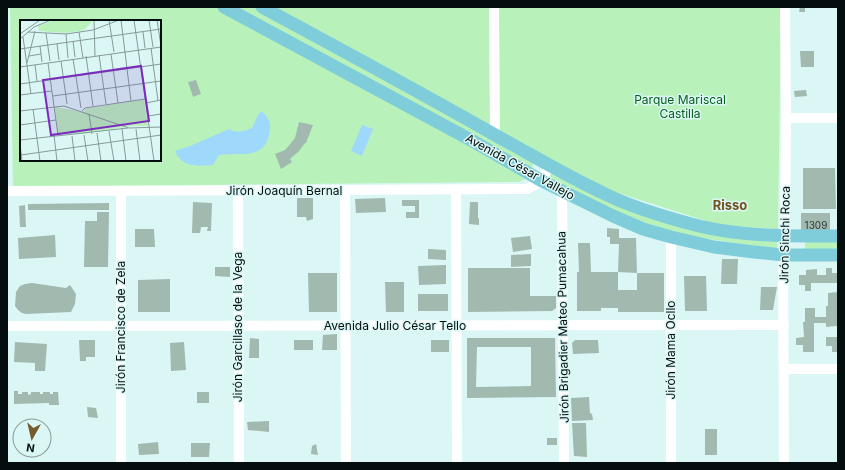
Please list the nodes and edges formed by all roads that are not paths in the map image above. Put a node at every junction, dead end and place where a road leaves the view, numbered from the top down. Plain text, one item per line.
1 (224, 7) edge
2 (262, 7) edge
3 (494, 7) edge
4 (784, 7) edge
5 (304, 30) junction
6 (327, 42) junction
7 (296, 45) junction
8 (318, 57) junction
9 (786, 118) junction
10 (838, 118) edge
11 (495, 134) junction
12 (549, 166) junction
13 (542, 181) junction
14 (345, 190) junction
15 (456, 190) junction
16 (7, 191) edge
17 (121, 191) junction
18 (238, 191) junction
19 (562, 191) junction
20 (785, 236) junction
21 (838, 236) edge
22 (671, 237) junction
23 (783, 255) junction
24 (838, 256) edge
25 (784, 325) junction
26 (7, 326) edge
27 (121, 326) junction
28 (238, 326) junction
29 (346, 326) junction
30 (456, 326) junction
31 (563, 326) junction
32 (671, 326) junction
33 (784, 369) junction
34 (838, 369) edge
35 (121, 463) edge
36 (238, 463) edge
37 (346, 463) edge
38 (457, 463) edge
39 (564, 463) edge
40 (671, 463) edge
41 (784, 463) edge

1 - 7 main road, Avenida César Vallejo
2 - 5 main road, Avenida César Vallejo
3 - 11 street
4 - 9 street, Jirón Sinchi Roca
5 - 6 main road, Avenida César Vallejo
5 - 7 main road
6 - 8 main road
6 - 11 main road, Avenida César Vallejo
7 - 8 main road, Avenida César Vallejo
8 - 13 main road, Avenida César Vallejo
9 - 10 street
9 - 20 street, Jirón Sinchi Roca
11 - 12 main road, Avenida César Vallejo
12 - 13 street
12 - 20 main road, Avenida César Vallejo
13 - 15 street, Jirón Joaquín Bernal
13 - 19 main road, Avenida César Vallejo
14 - 15 street, Jirón Joaquín Bernal
14 - 18 street, Jirón Joaquín Bernal
14 - 29 street
15 - 30 street
16 - 17 street, Jirón Joaquín Bernal
17 - 18 street, Jirón Joaquín Bernal
17 - 27 street, Jirón Francisco de Zela
18 - 28 street, Jirón Garcillaso de la Vega
19 - 22 main road, Avenida César Vallejo
19 - 31 street, Jirón Brigadier Mateo Pumacahua
20 - 21 main road, Avenida César Vallejo
20 - 23 street, Jirón Sinchi Roca
22 - 23 main road, Avenida César Vallejo
22 - 32 street, Jirón Mama Ocllo
23 - 24 main road, Avenida César Vallejo
23 - 25 street, Jirón Sinchi Roca
25 - 32 street, Avenida Julio César Tello
25 - 33 street, Jirón Sinchi Roca
26 - 27 street, Avenida Julio César Tello
27 - 28 street, Avenida Julio César Tello
27 - 35 street, Jirón Francisco de Zela
28 - 29 street, Avenida Julio César Tello
28 - 36 street, Jirón Garcillaso de la Vega
29 - 30 street, Avenida Julio César Tello
29 - 37 street
30 - 31 street, Avenida Julio César Tello
30 - 38 street
31 - 32 street, Avenida Julio César Tello
31 - 39 street, Jirón Brigadier Mateo Pumacahua
32 - 40 street, Jirón Mama Ocllo
33 - 34 street
33 - 41 street, Jirón Sinchi Roca

